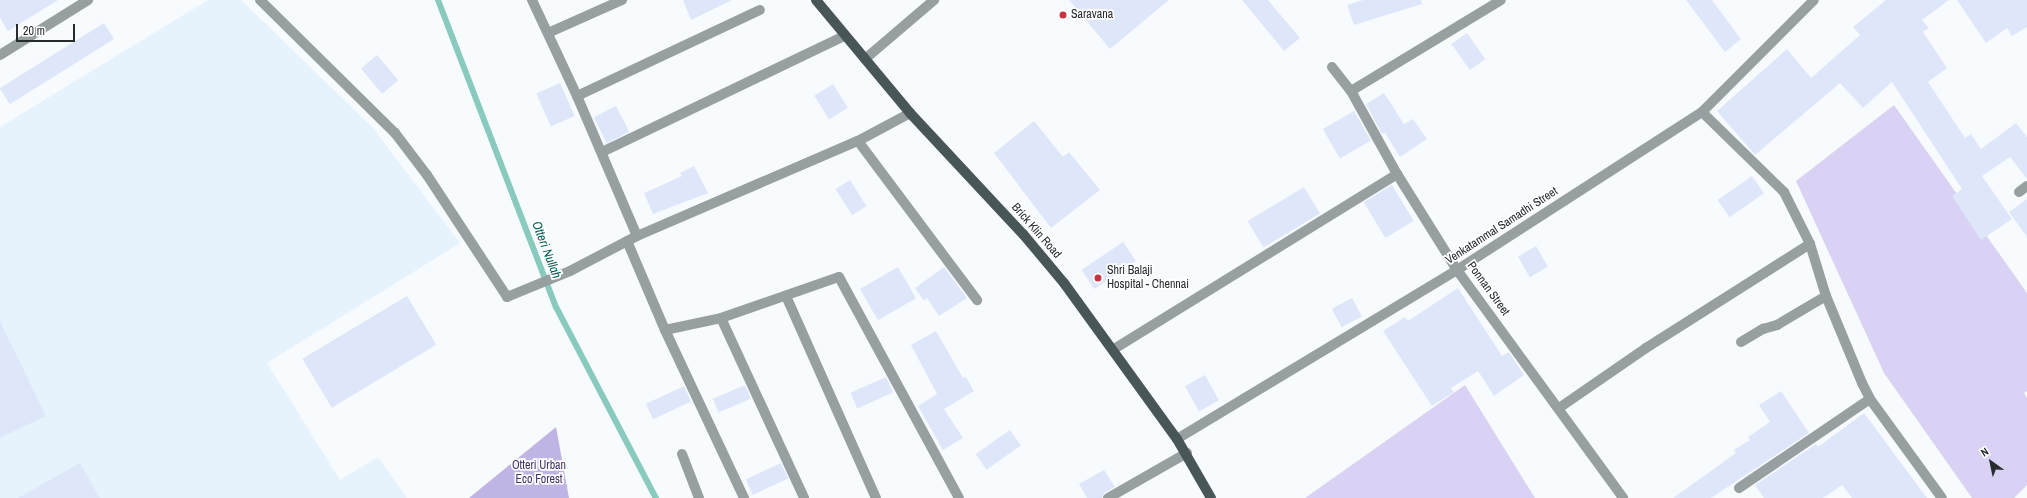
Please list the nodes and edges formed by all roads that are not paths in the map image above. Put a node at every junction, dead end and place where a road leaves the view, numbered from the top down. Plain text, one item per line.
1 (88, 0) edge
2 (260, 0) edge
3 (532, 0) edge
4 (622, 0) edge
5 (816, 0) edge
6 (934, 0) edge
7 (1501, 0) edge
8 (1814, 0) edge
9 (760, 10) dead end
10 (548, 33) junction
11 (844, 36) junction
12 (0, 55) edge
13 (865, 59) junction
14 (1332, 67) dead end
15 (1351, 91) junction
16 (577, 96) junction
17 (1702, 112) junction
18 (910, 113) junction
19 (858, 141) junction
20 (602, 152) junction
21 (1397, 174) junction
22 (637, 236) junction
23 (627, 242) junction
24 (1810, 244) junction
25 (1458, 270) junction
26 (786, 296) junction
27 (1826, 296) junction
28 (977, 300) dead end
29 (721, 318) junction
30 (665, 330) junction
31 (1741, 342) dead end
32 (1114, 349) junction
33 (1870, 399) junction
34 (1559, 408) junction
35 (1177, 439) junction
36 (1186, 453) junction
37 (682, 454) dead end
38 (1740, 488) dead end
39 (699, 498) edge
40 (744, 498) edge
41 (804, 498) edge
42 (876, 498) edge
43 (959, 498) edge
44 (1108, 498) edge
45 (1211, 498) edge
46 (1623, 498) edge
47 (1942, 498) edge

1 - 12 street
2 - 23 street
3 - 10 street
4 - 10 street
5 - 11 main road, Brick Klin Road
6 - 13 street
7 - 15 street
8 - 17 street, Venkatammal Samadhi Street
9 - 16 street
10 - 16 street
11 - 13 main road, Brick Klin Road
11 - 20 street
13 - 18 main road, Brick Klin Road
14 - 15 street, Ponnan Street
15 - 21 street, Ponnan Street
16 - 20 street
17 - 24 street
17 - 25 street, Venkatammal Samadhi Street
18 - 19 street
18 - 32 main road, Brick Klin Road
19 - 22 street
19 - 28 street
20 - 22 street
21 - 25 street, Ponnan Street
21 - 32 street
22 - 23 street
23 - 30 street
24 - 27 street
24 - 34 street
25 - 34 street, Ponnan Street
25 - 35 street, Venkatammal Samadhi Street
26 - 29 street
26 - 42 street
26 - 43 street
27 - 31 street
27 - 33 street
29 - 30 street
29 - 41 street
30 - 40 street
32 - 35 main road, Brick Klin Road
33 - 38 street
33 - 47 street
34 - 46 street, Ponnan Street
35 - 36 main road, Brick Klin Road
36 - 44 street
36 - 45 main road, Brick Klin Road
37 - 39 street

